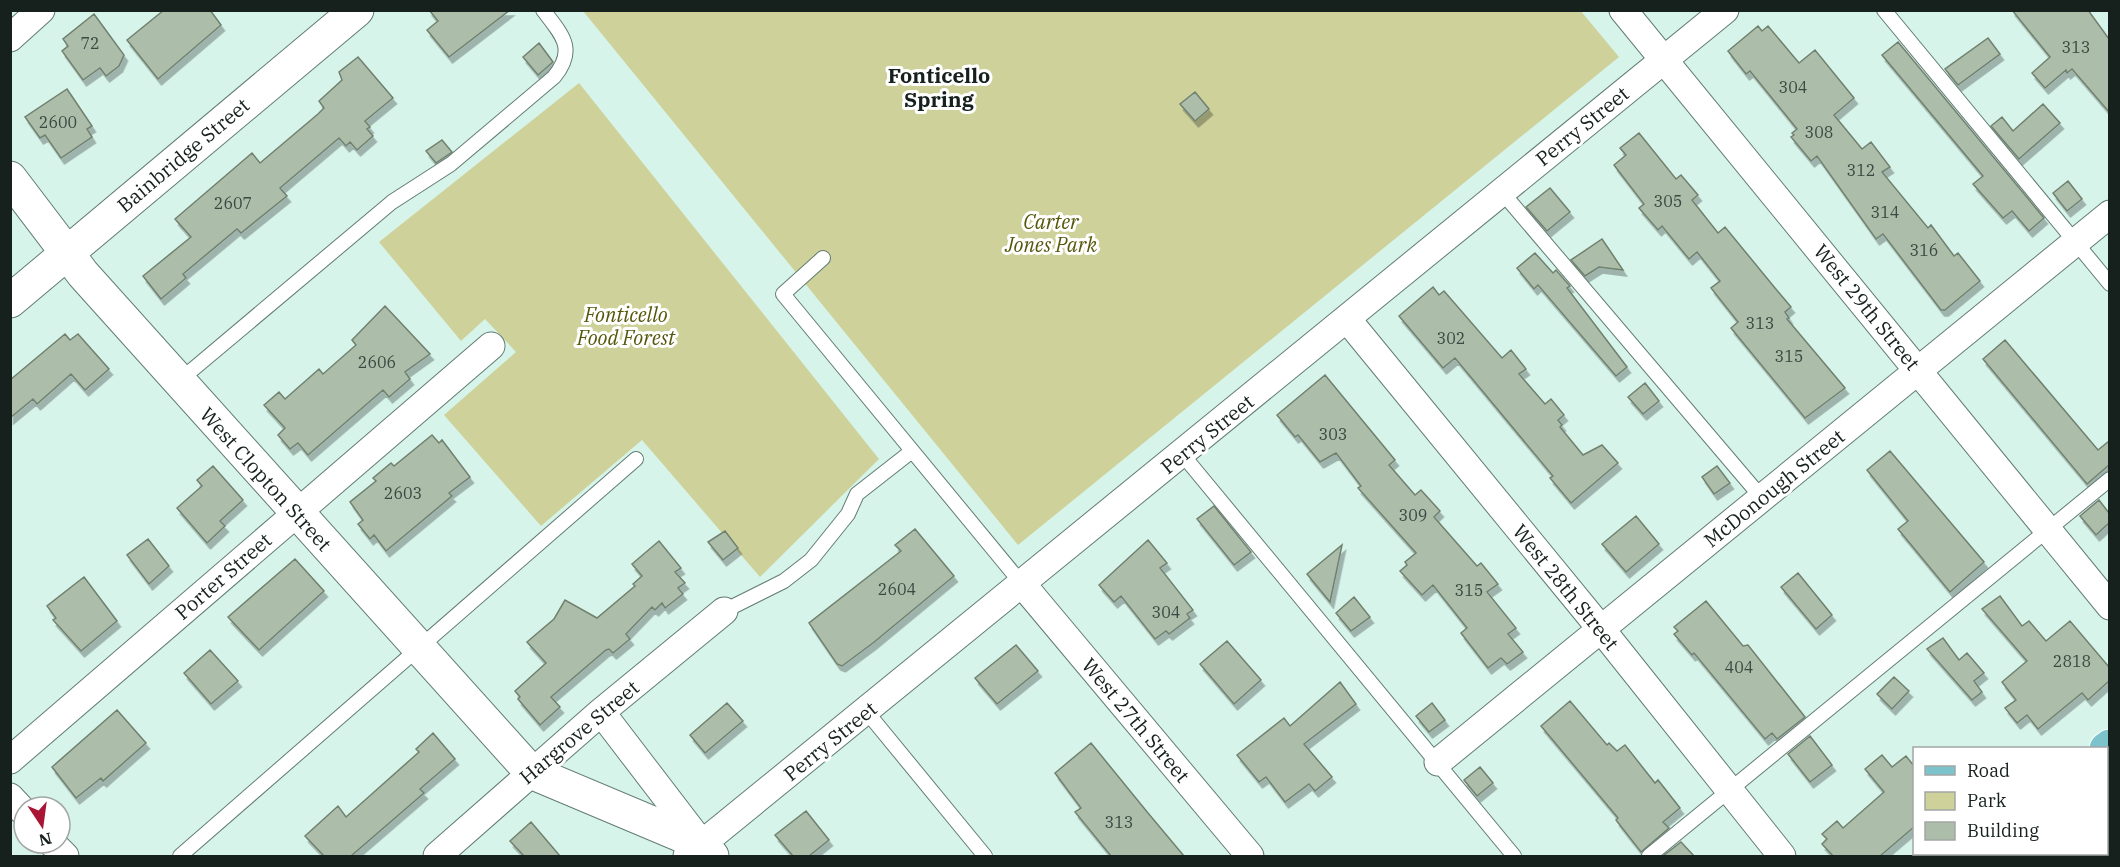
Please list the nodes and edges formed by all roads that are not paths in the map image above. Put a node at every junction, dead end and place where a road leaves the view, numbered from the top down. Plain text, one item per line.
1 (41, 10) edge
2 (357, 10) edge
3 (543, 10) edge
4 (1623, 10) edge
5 (1725, 10) edge
6 (1884, 10) edge
7 (10, 38) edge
8 (1663, 60) junction
9 (10, 178) edge
10 (1501, 191) junction
11 (2109, 214) edge
12 (2075, 242) junction
13 (65, 254) junction
14 (823, 258) dead end
15 (2109, 284) edge
16 (10, 301) edge
17 (1347, 319) junction
18 (491, 346) dead end
19 (1919, 370) junction
20 (179, 381) junction
21 (912, 451) junction
22 (1182, 454) junction
23 (636, 459) dead end
24 (2109, 479) edge
25 (1761, 498) junction
26 (296, 513) junction
27 (2048, 529) junction
28 (1022, 584) junction
29 (2109, 606) edge
30 (724, 611) joint
31 (1601, 629) junction
32 (419, 648) junction
33 (866, 711) junction
34 (601, 712) junction
35 (10, 760) edge
36 (1438, 762) junction
37 (531, 772) junction
38 (1729, 792) junction
39 (700, 852) edge
40 (180, 856) edge
41 (437, 856) edge
42 (985, 856) edge
43 (1250, 856) edge
44 (1514, 856) edge
45 (1649, 856) edge
46 (1782, 856) edge

1 - 7 street
2 - 13 street, Bainbridge Street
3 - 20 lane
4 - 8 street, West 29th Street
5 - 8 street, Perry Street
6 - 12 lane
8 - 10 street, Perry Street
8 - 19 street, West 29th Street
9 - 13 street, West Clopton Street
10 - 17 street, Perry Street
10 - 25 lane
11 - 12 street, McDonough Street
12 - 15 lane
12 - 19 street, McDonough Street
13 - 16 street, Bainbridge Street
13 - 20 street, West Clopton Street
14 - 21 lane
17 - 22 street, Perry Street
17 - 31 street, West 28th Street
18 - 26 street, Porter Street
19 - 25 street, McDonough Street
19 - 27 street, West 29th Street
20 - 26 street, West Clopton Street
21 - 28 lane
21 - 30 lane
22 - 28 street, Perry Street
22 - 36 lane
23 - 32 lane
24 - 27 lane
25 - 31 street, McDonough Street
26 - 32 street, West Clopton Street
26 - 35 street, Porter Street
27 - 29 street, West 29th Street
27 - 38 lane
28 - 33 street, Perry Street
28 - 43 street, West 27th Street
30 - 34 street, Hargrove Street
31 - 36 street, McDonough Street
31 - 38 street, West 28th Street
32 - 37 street, West Clopton Street
32 - 40 lane
33 - 39 street, Perry Street
33 - 42 lane
34 - 37 street, Hargrove Street
34 - 39 street
36 - 44 lane
37 - 39 street
37 - 41 street, Hargrove Street
38 - 45 lane
38 - 46 street, West 28th Street

